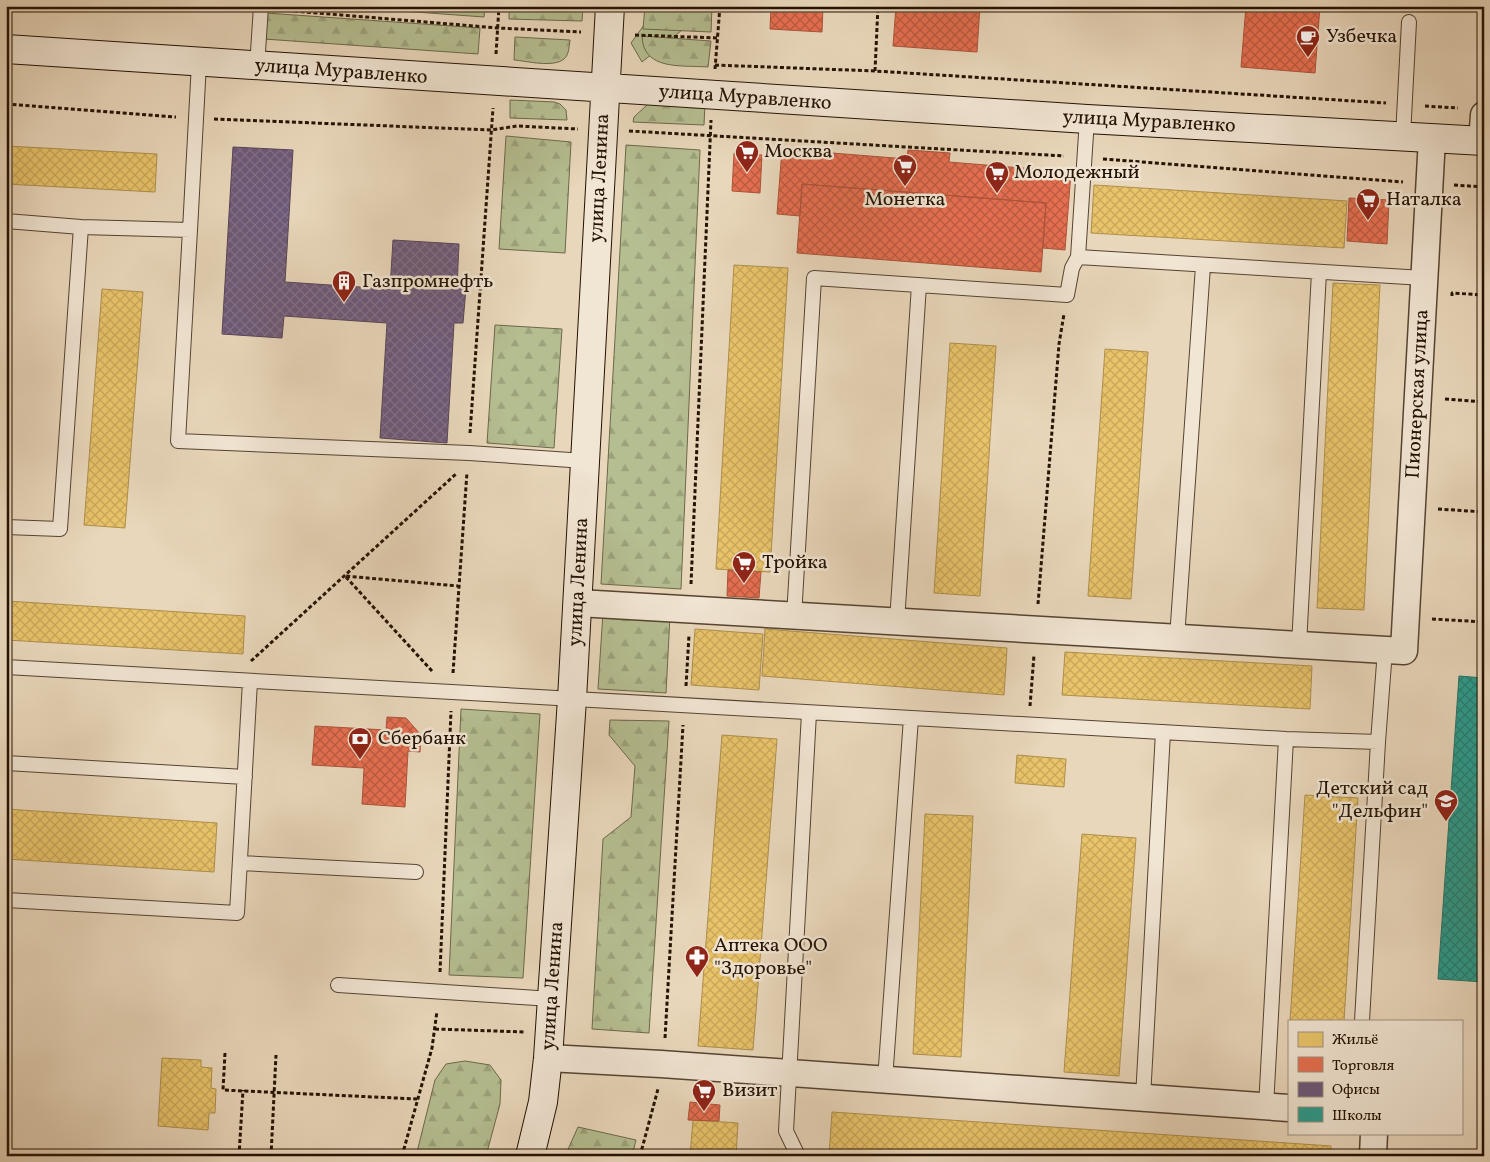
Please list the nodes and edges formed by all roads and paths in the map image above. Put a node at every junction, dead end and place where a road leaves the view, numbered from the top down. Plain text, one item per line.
1 (210, 6) edge
2 (499, 6) edge
3 (610, 6) edge
4 (878, 6) edge
5 (261, 7) edge
6 (1409, 22) dead end
7 (498, 28) junction
8 (608, 34) junction
9 (718, 38) dead end
10 (6, 50) edge
11 (199, 63) junction
12 (715, 65) dead end
13 (257, 67) junction
14 (876, 71) junction
15 (494, 82) junction
16 (604, 89) junction
17 (6, 104) edge
18 (1405, 104) junction
19 (196, 118) junction
20 (1087, 119) junction
21 (1479, 126) edge
22 (491, 130) junction
23 (602, 130) junction
24 (710, 136) dead end
25 (1403, 136) junction
26 (1432, 138) junction
27 (6, 221) edge
28 (81, 228) junction
29 (190, 230) junction
30 (1078, 257) junction
31 (1203, 266) junction
32 (1319, 272) junction
33 (1424, 278) junction
34 (919, 285) junction
35 (1067, 295) junction
36 (1484, 295) edge
37 (1451, 302) dead end
38 (1446, 389) dead end
39 (1445, 399) junction
40 (1484, 402) edge
41 (1445, 408) dead end
42 (469, 458) junction
43 (585, 461) junction
44 (1439, 500) dead end
45 (1438, 509) junction
46 (1484, 512) edge
47 (1438, 519) dead end
48 (6, 527) edge
49 (345, 576) junction
50 (458, 586) junction
51 (578, 603) junction
52 (1432, 609) dead end
53 (794, 617) junction
54 (897, 622) junction
55 (1484, 622) edge
56 (1036, 630) junction
57 (1177, 638) junction
58 (1299, 645) junction
59 (1364, 648) junction
60 (6, 667) edge
61 (230, 680) junction
62 (250, 681) junction
63 (452, 692) junction
64 (572, 699) junction
65 (810, 713) junction
66 (911, 718) junction
67 (1029, 724) junction
68 (1163, 732) junction
69 (1286, 739) junction
70 (1378, 742) junction
71 (6, 763) edge
72 (245, 776) junction
73 (240, 863) junction
74 (416, 872) dead end
75 (6, 900) edge
76 (338, 985) dead end
77 (439, 992) junction
78 (552, 999) junction
79 (1362, 1020) edge
80 (225, 1053) dead end
81 (276, 1055) dead end
82 (548, 1058) junction
83 (789, 1073) junction
84 (885, 1080) junction
85 (243, 1090) junction
86 (274, 1092) junction
87 (1143, 1098) junction
88 (418, 1099) junction
89 (1277, 1107) edge
90 (1374, 1134) edge
91 (239, 1156) edge
92 (271, 1156) edge
93 (402, 1156) edge
94 (530, 1156) edge
95 (798, 1156) edge
96 (1373, 1156) edge

1 - 5 path
2 - 7 path
3 - 8 street, улица Ленина
4 - 14 path
5 - 7 path
5 - 13 lane
6 - 18 lane
7 - 8 path
7 - 15 path
8 - 9 path
8 - 16 street, улица Ленина
10 - 11 street, улица Муравленко
11 - 13 street, улица Муравленко
11 - 19 lane
12 - 14 path
13 - 15 street, улица Муравленко
14 - 18 path
15 - 16 street, улица Муравленко
15 - 22 path
16 - 20 street, улица Муравленко
16 - 23 street, улица Ленина
17 - 19 path
18 - 21 path
18 - 25 lane
19 - 22 path
19 - 29 lane
20 - 25 street, улица Муравленко
20 - 30 lane
21 - 26 street, улица Муравленко
22 - 23 path
22 - 42 path
23 - 24 path
23 - 43 street, улица Ленина
25 - 26 street, улица Муравленко
26 - 33 street, Пионерская улица
27 - 28 lane
28 - 29 lane
28 - 48 lane
29 - 42 lane
30 - 31 lane
30 - 35 lane
31 - 32 lane
31 - 57 lane
32 - 33 lane
32 - 58 lane
33 - 59 street, Пионерская улица
34 - 35 lane
34 - 53 lane
34 - 54 lane
35 - 56 path
36 - 37 path
38 - 39 path
39 - 40 path
39 - 41 path
42 - 43 lane
42 - 49 path
42 - 50 path
43 - 51 street, улица Ленина
44 - 45 path
45 - 46 path
45 - 47 path
49 - 50 path
49 - 61 path
49 - 63 path
50 - 63 path
51 - 53 street
51 - 64 street, улица Ленина
52 - 55 path
53 - 54 street
54 - 56 street
56 - 57 street
56 - 67 path
57 - 58 street
58 - 59 street
59 - 70 lane
60 - 61 lane
61 - 62 lane
62 - 63 lane
62 - 72 lane
63 - 64 lane
63 - 77 path
64 - 65 lane
64 - 78 street, улица Ленина
65 - 66 lane
65 - 83 lane
66 - 67 lane
66 - 84 lane
67 - 68 lane
68 - 69 lane
68 - 87 lane
69 - 70 lane
69 - 89 lane
70 - 79 lane
71 - 72 lane
72 - 73 lane
73 - 74 lane
73 - 75 lane
76 - 77 lane
77 - 78 lane
77 - 88 path
78 - 82 street, улица Ленина
80 - 85 path
81 - 86 path
82 - 83 street
82 - 94 street, улица Ленина
83 - 84 street
83 - 95 lane
84 - 87 street
85 - 86 path
85 - 91 path
86 - 88 path
86 - 92 path
87 - 89 street
88 - 93 path
90 - 96 street

